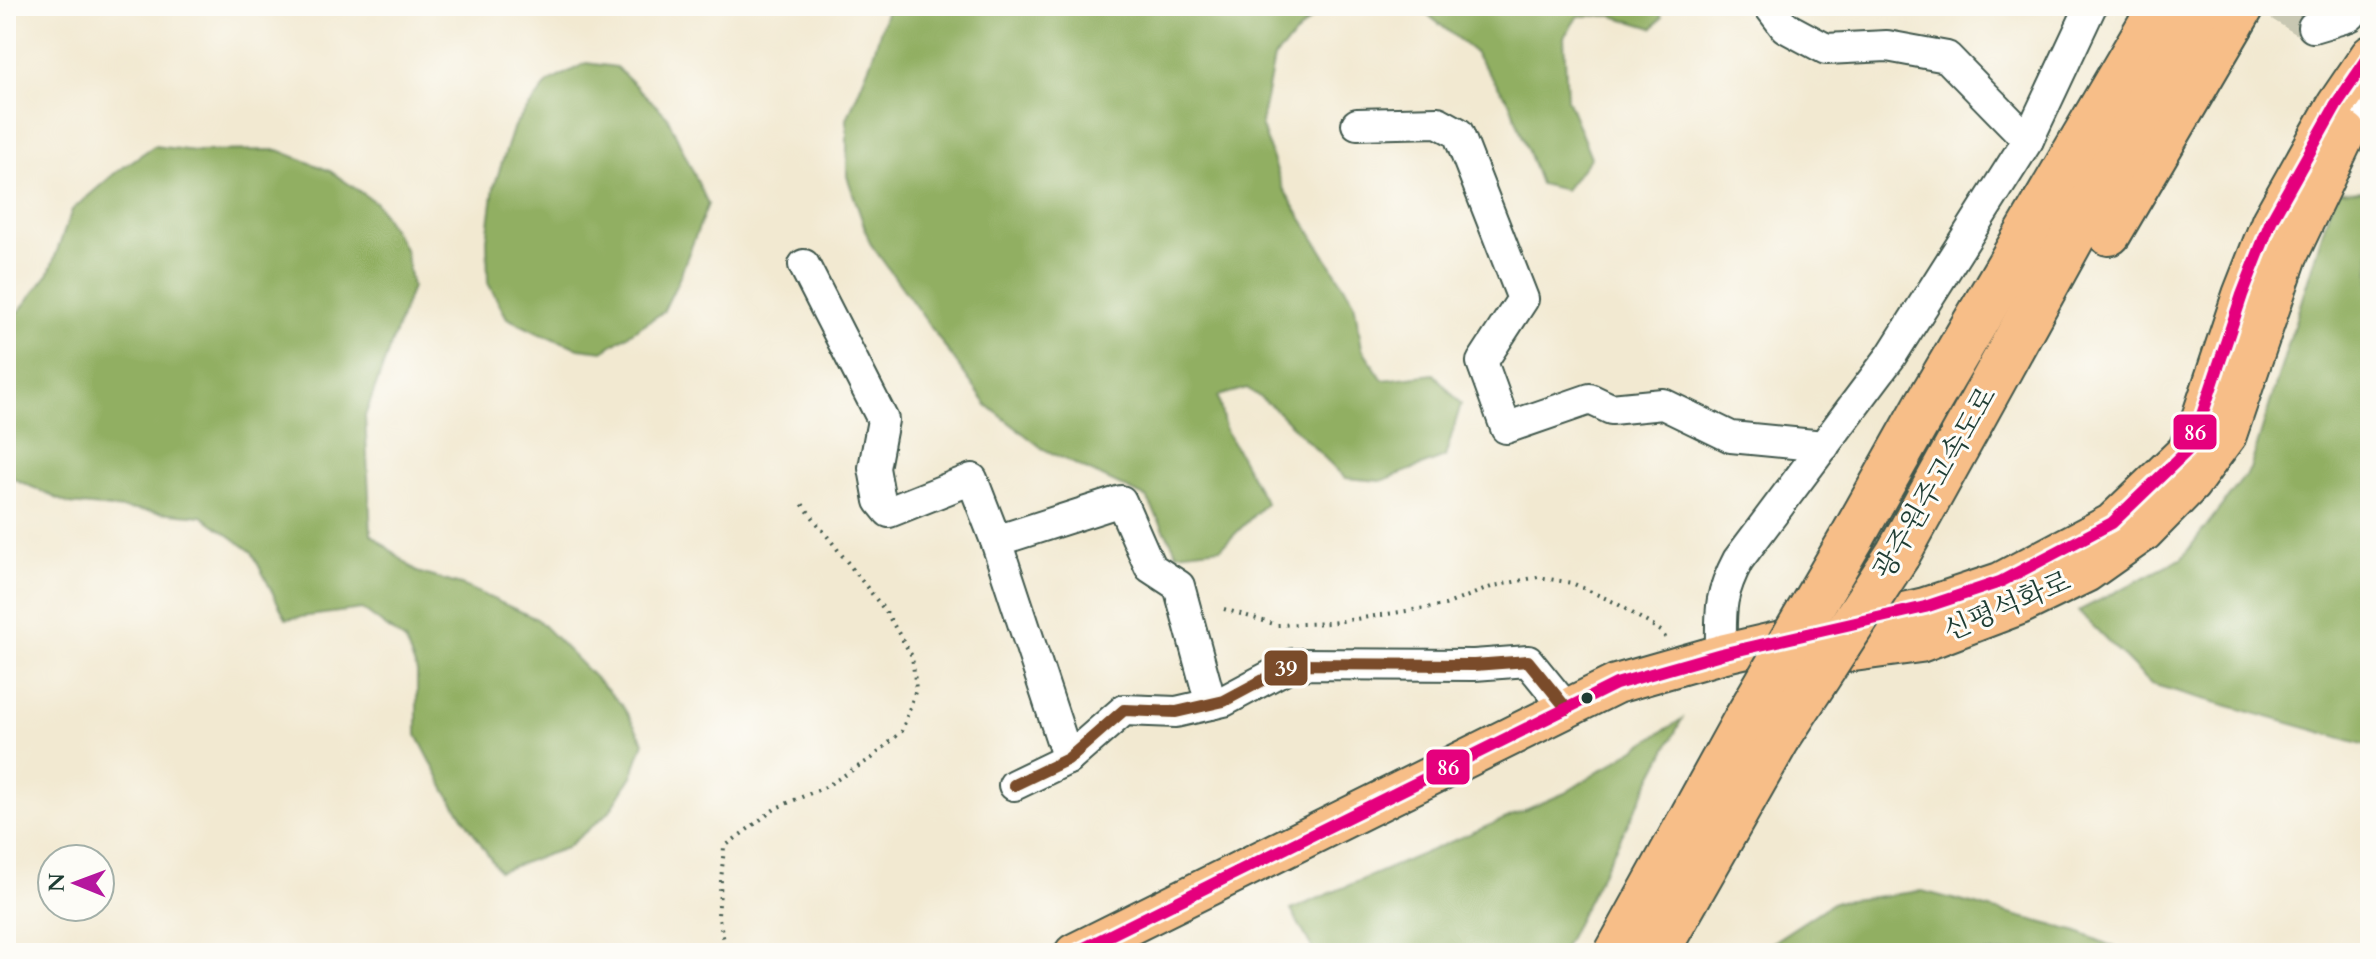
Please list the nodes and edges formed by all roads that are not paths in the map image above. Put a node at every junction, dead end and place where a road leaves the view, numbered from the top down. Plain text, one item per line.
1 (1769, 6) edge
2 (2091, 6) edge
3 (2161, 6) edge
4 (2200, 6) edge
5 (2242, 6) edge
6 (2358, 6) edge
7 (2313, 27) dead end
8 (2370, 55) edge
9 (2365, 110) edge
10 (1357, 124) dead end
11 (2028, 140) junction
12 (804, 265) dead end
13 (1824, 446) junction
14 (1907, 537) junction
15 (996, 541) junction
16 (1721, 654) junction
17 (1211, 704) junction
18 (1567, 709) junction
19 (1762, 730) junction
20 (1068, 759) junction
21 (1014, 785) dead end
22 (1074, 953) edge
23 (1617, 953) edge
24 (1656, 953) edge

1 - 11 street
2 - 11 street
3 - 19 highway, 광주원주고속도로, bridge
4 - 14 highway, 광주원주고속도로
5 - 14 highway
6 - 7 street
8 - 16 main road, 신평석화로
9 - 16 main road, 신평석화로
10 - 13 street
11 - 13 street
12 - 15 street
13 - 16 street
14 - 19 highway, 광주원주고속도로, bridge
15 - 17 street
15 - 20 street
16 - 18 main road, 신평석화로
17 - 18 street
17 - 20 street
18 - 22 main road, 신평석화로
19 - 23 highway, 광주원주고속도로
19 - 24 highway, 광주원주고속도로
20 - 21 street

